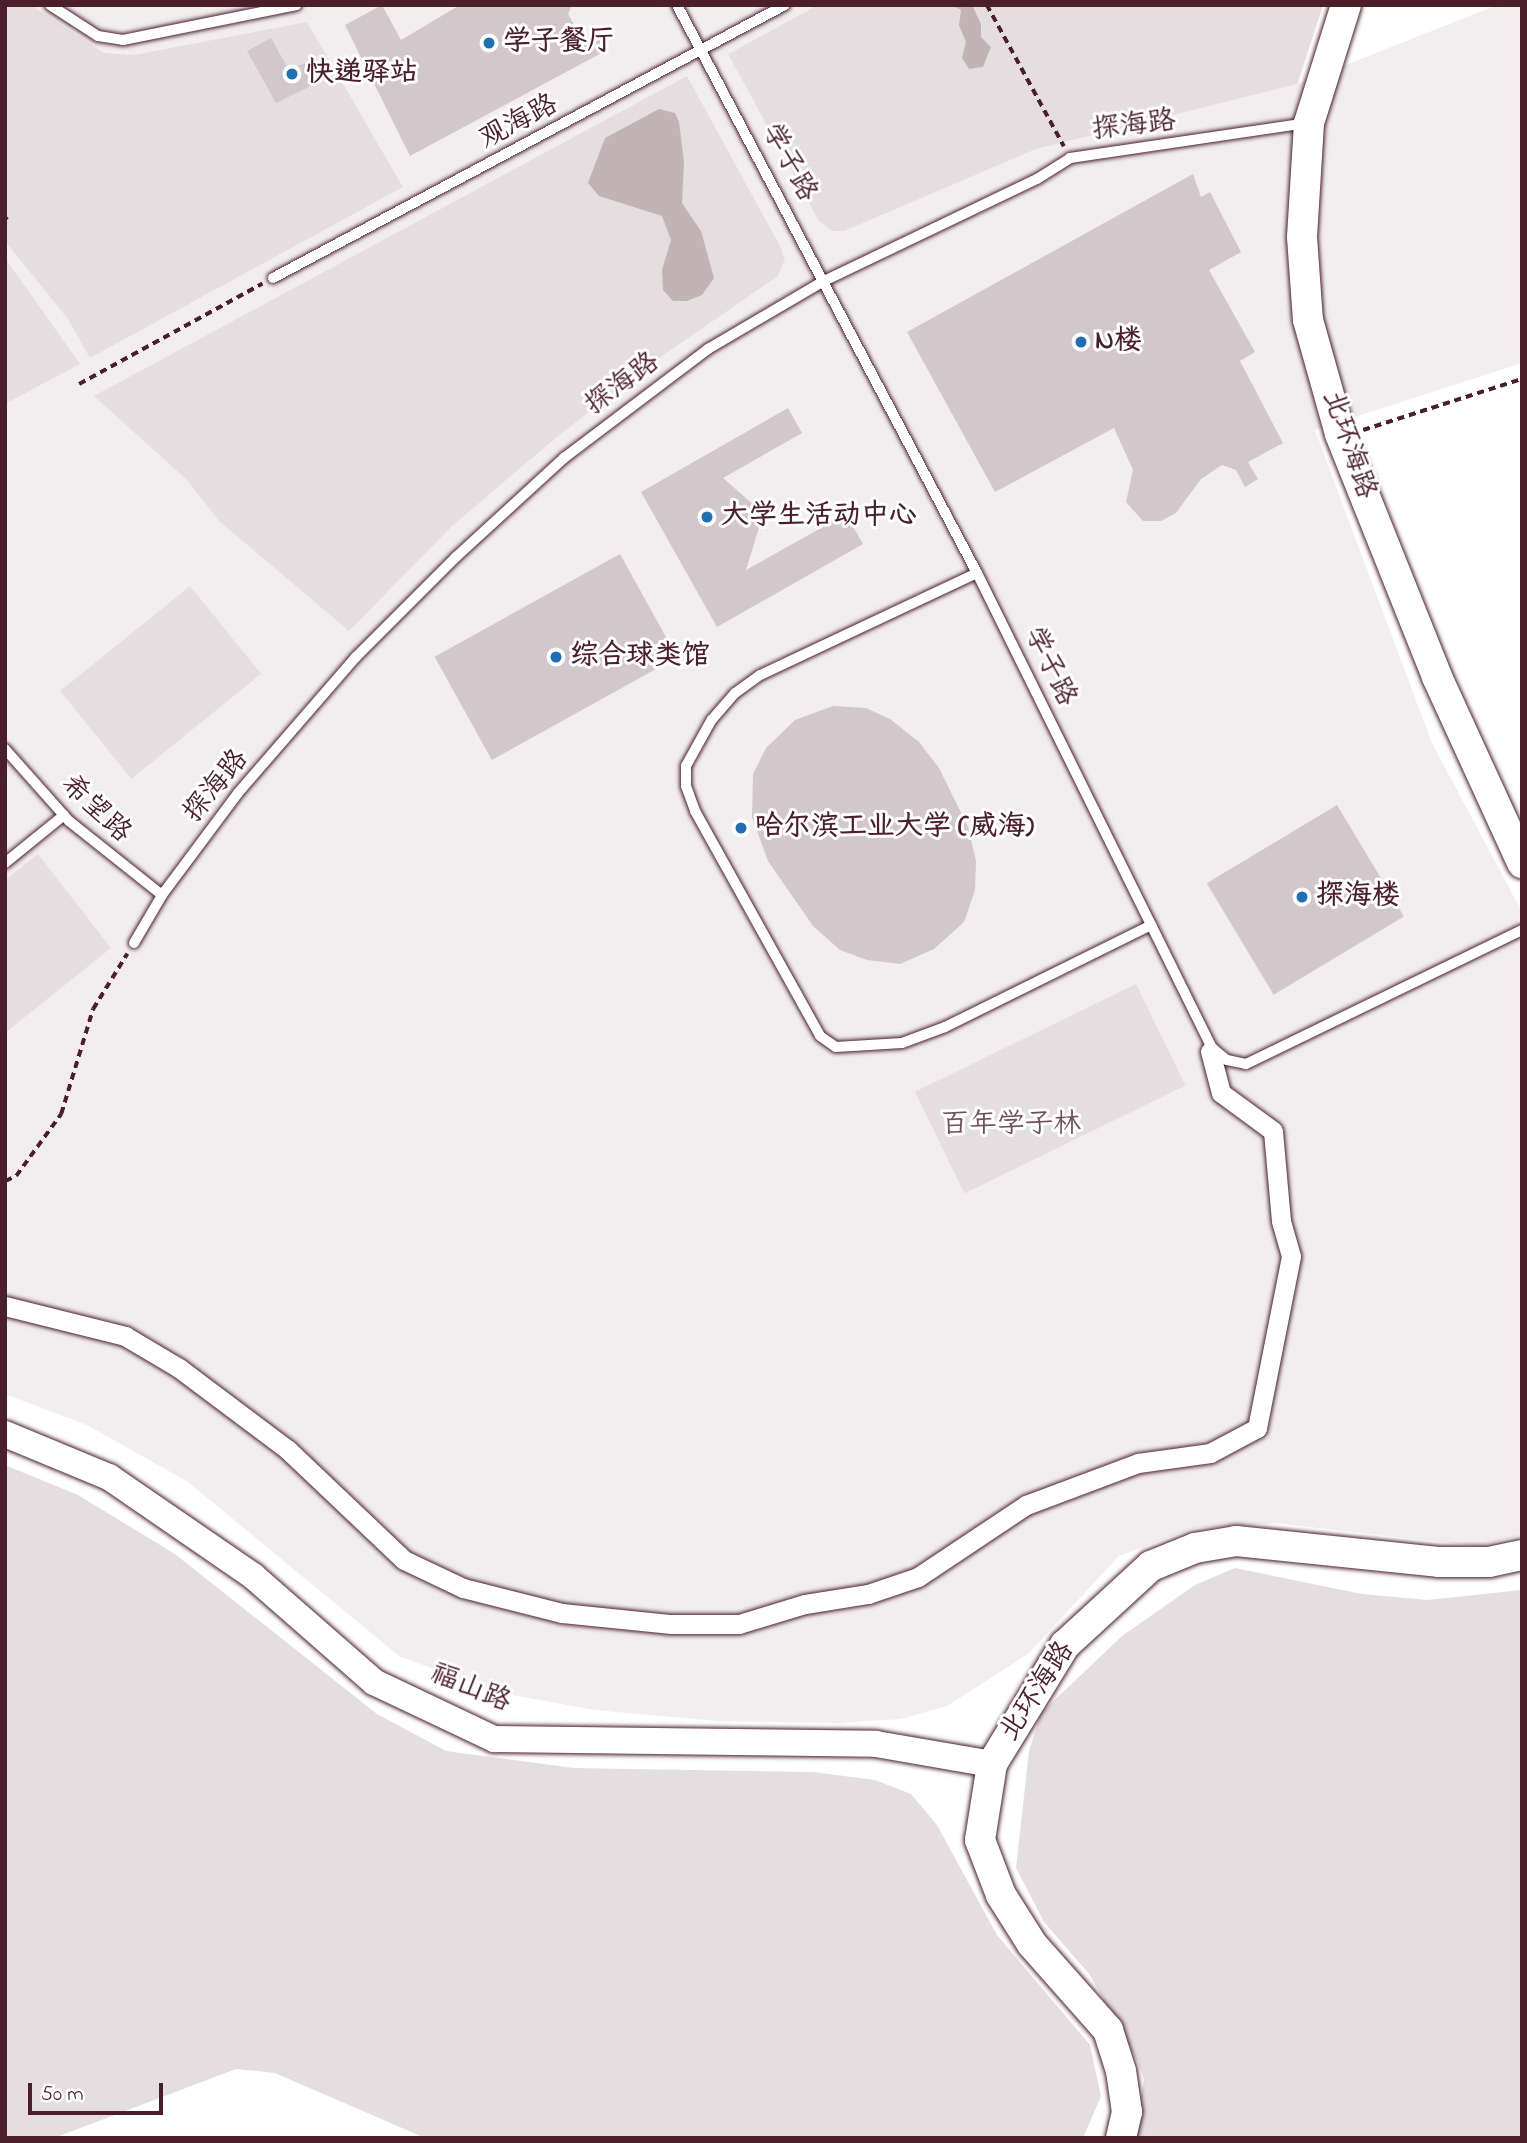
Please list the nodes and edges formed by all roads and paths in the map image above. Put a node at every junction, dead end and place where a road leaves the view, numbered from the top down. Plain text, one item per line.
1 (50, 5) edge
2 (296, 5) edge
3 (677, 5) edge
4 (785, 5) edge
5 (987, 5) edge
6 (1346, 5) edge
7 (701, 53) junction
8 (1310, 123) junction
9 (1070, 158) junction
10 (273, 278) joint
11 (824, 281) junction
12 (1522, 379) edge
13 (79, 384) dead end
14 (1340, 434) junction
15 (977, 573) junction
16 (5, 749) edge
17 (64, 815) junction
18 (5, 863) edge
19 (1522, 863) edge
20 (162, 895) junction
21 (1151, 925) junction
22 (1522, 930) edge
23 (134, 943) joint
24 (1210, 1051) dead end
25 (5, 1181) edge
26 (5, 1306) edge
27 (5, 1434) edge
28 (1522, 1555) edge
29 (992, 1764) junction
30 (1121, 2138) edge

1 - 2 lane
3 - 7 lane, 学子路
4 - 7 lane, 观海路
5 - 9 path
6 - 8 main road, 北环海路
7 - 10 lane, 观海路
7 - 11 lane, 学子路
8 - 9 lane, 探海路
8 - 14 main road, 北环海路
9 - 11 lane, 探海路
10 - 13 path
11 - 15 lane, 学子路
11 - 20 lane, 探海路
12 - 14 path
14 - 19 main road, 北环海路
15 - 21 lane, 学子路
15 - 21 lane
16 - 17 lane, 希望路
17 - 18 lane
17 - 20 lane, 希望路
20 - 23 lane, 探海路
21 - 22 lane, 学子路
23 - 25 path
24 - 26 street
27 - 29 main road, 福山路
28 - 29 main road, 北环海路
29 - 30 main road, 北环海路

